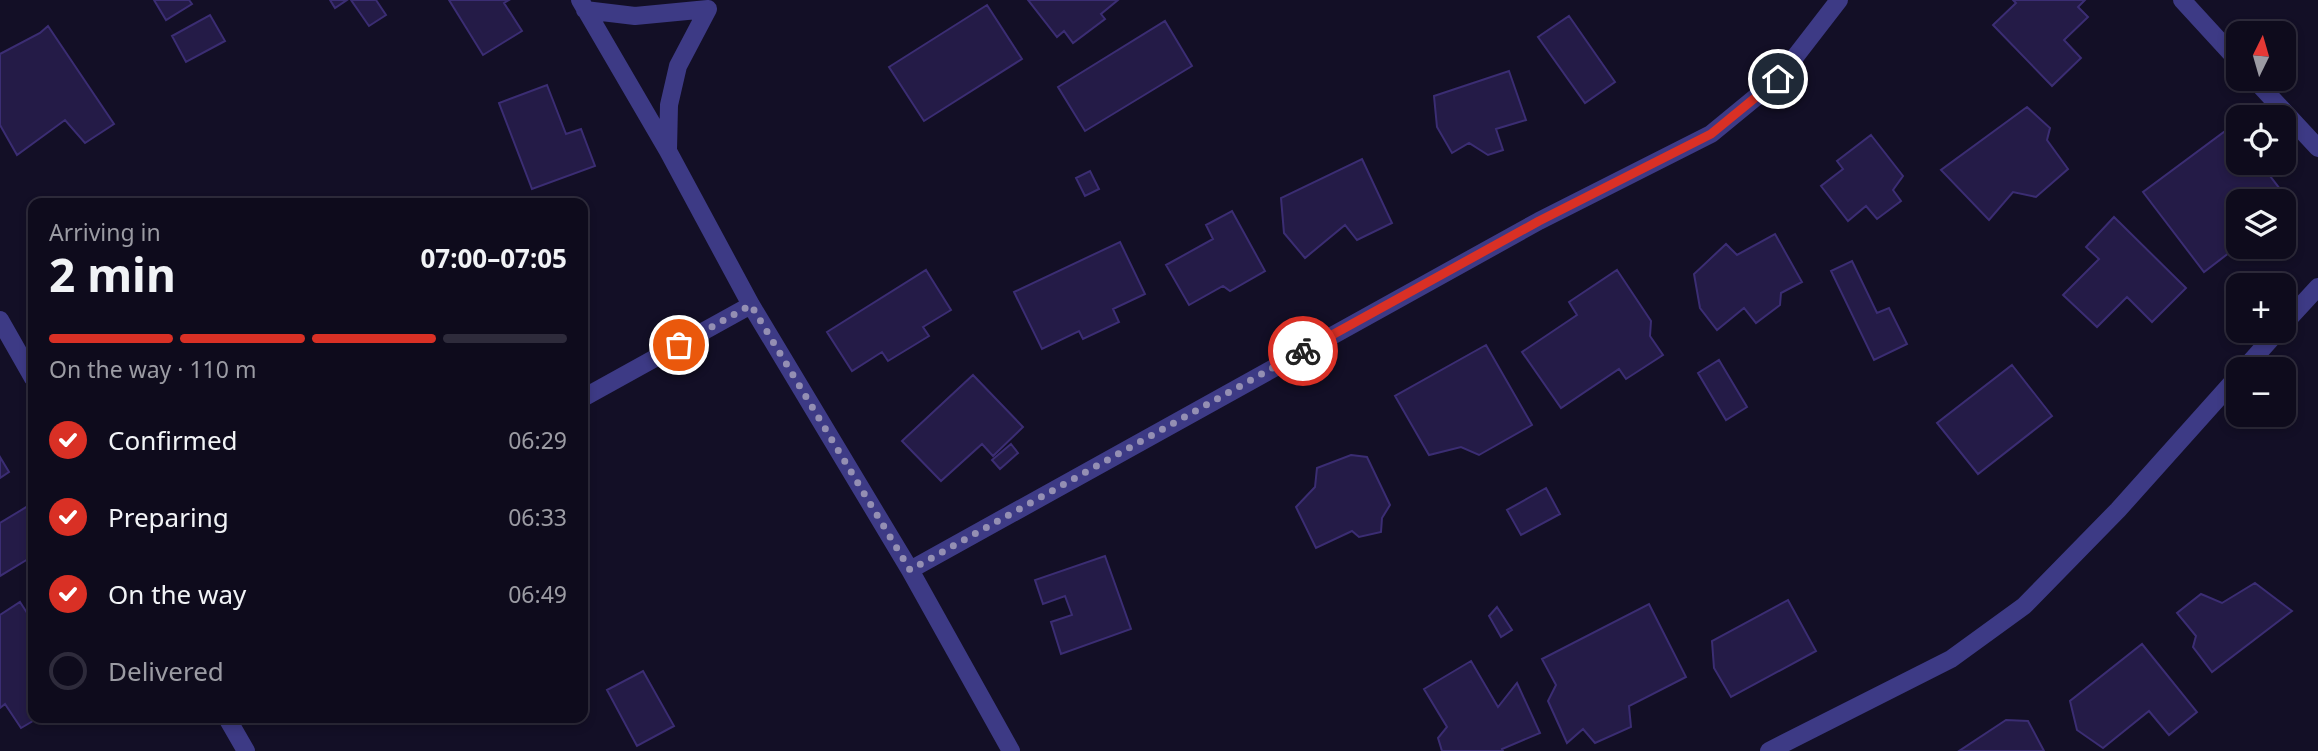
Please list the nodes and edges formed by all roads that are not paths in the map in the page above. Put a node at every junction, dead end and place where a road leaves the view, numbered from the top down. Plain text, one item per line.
1 (1839, 0) edge
2 (2182, 0) edge
3 (715, 4) edge
4 (582, 5) edge
5 (2226, 48) edge
6 (2265, 91) edge
7 (2318, 148) edge
8 (668, 151) junction
9 (2318, 287) edge
10 (751, 305) junction
11 (2296, 311) edge
12 (0, 320) edge
13 (2267, 343) edge
14 (2255, 357) edge
15 (28, 369) edge
16 (2226, 389) edge
17 (588, 395) edge
18 (910, 570) junction
19 (230, 723) edge
20 (246, 751) edge
21 (1011, 751) edge
22 (1769, 751) edge

1 - 18 street
2 - 5 street
3 - 4 street
3 - 8 street
4 - 8 street
6 - 7 street
8 - 10 street
9 - 11 street
10 - 17 street
10 - 18 street
12 - 15 street
13 - 14 street
16 - 22 street
18 - 21 street
19 - 20 street

